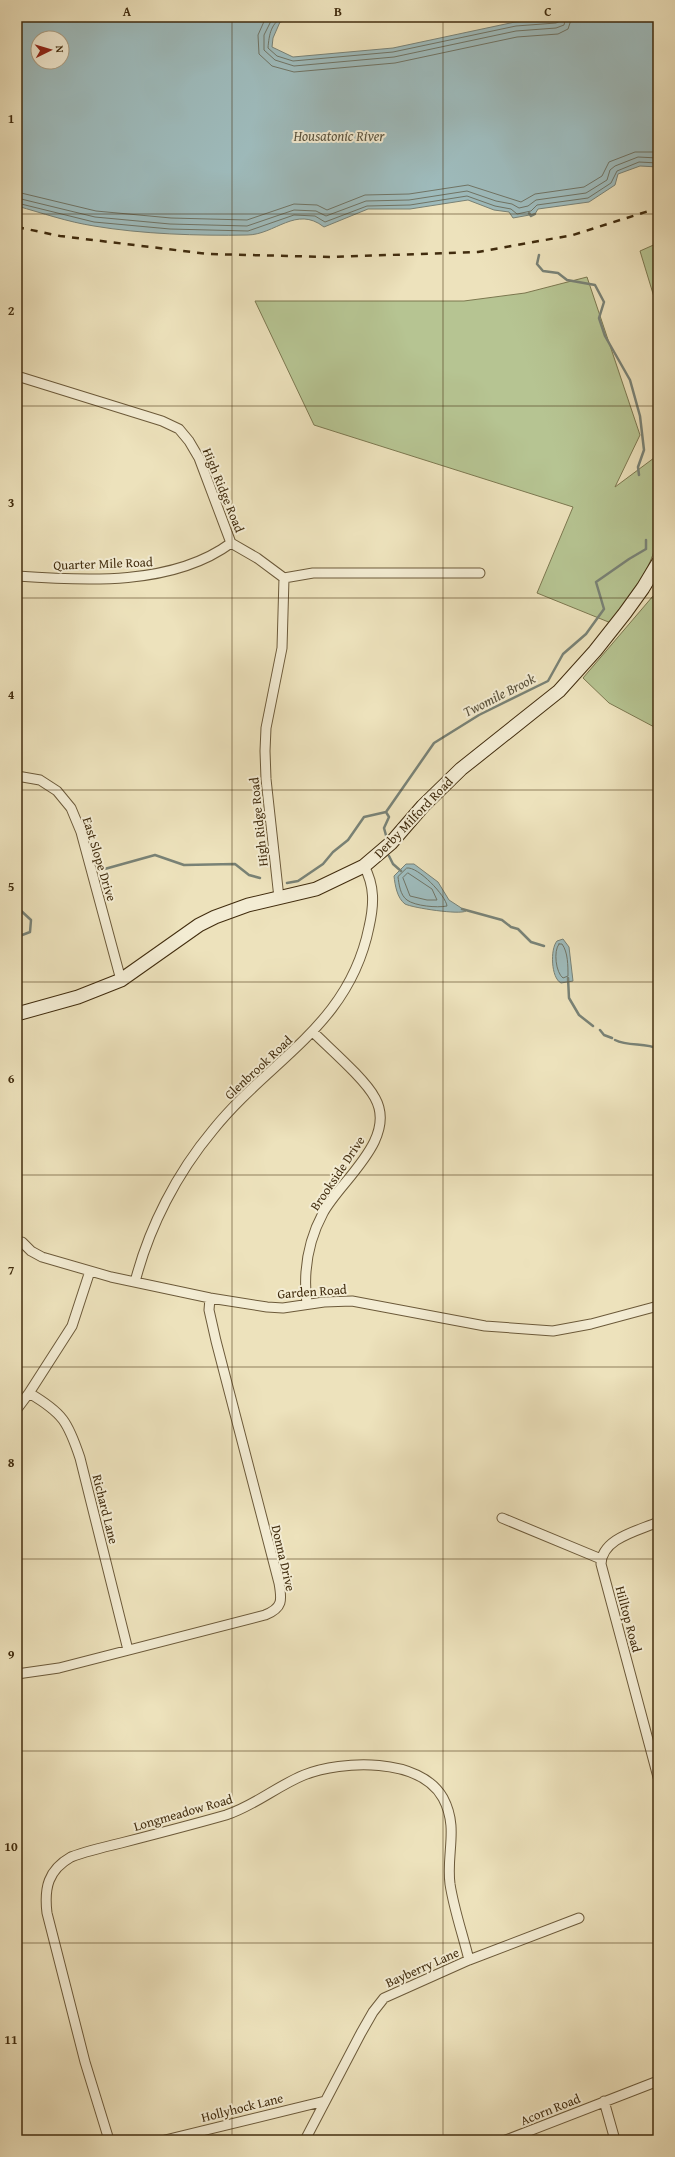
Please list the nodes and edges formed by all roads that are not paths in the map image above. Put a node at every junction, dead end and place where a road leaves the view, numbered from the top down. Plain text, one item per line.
1 (17, 376) edge
2 (231, 543) junction
3 (658, 563) edge
4 (480, 573) dead end
5 (17, 576) edge
6 (284, 578) junction
7 (17, 776) edge
8 (364, 866) junction
9 (279, 898) junction
10 (121, 980) junction
11 (17, 1014) edge
12 (313, 1032) junction
13 (22, 1242) dead end
14 (90, 1271) junction
15 (135, 1282) junction
16 (210, 1298) junction
17 (307, 1304) junction
18 (658, 1306) edge
19 (29, 1394) junction
20 (17, 1408) edge
21 (502, 1518) dead end
22 (658, 1522) edge
23 (601, 1559) junction
24 (128, 1650) junction
25 (17, 1674) edge
26 (658, 1777) edge
27 (579, 1918) dead end
28 (469, 1960) junction
29 (658, 2081) edge
30 (325, 2101) junction
31 (604, 2101) junction
32 (109, 2140) edge
33 (165, 2140) edge
34 (305, 2140) edge
35 (506, 2140) edge
36 (614, 2140) edge

1 - 2 street, High Ridge Road
2 - 5 street, Quarter Mile Road
2 - 6 street, High Ridge Road
3 - 8 main road, Derby Milford Road
4 - 6 street
6 - 9 street, High Ridge Road
7 - 10 street, East Slope Drive
8 - 9 main road, Derby Milford Road
8 - 12 street, Glenbrook Road
9 - 10 main road, Derby Milford Road
10 - 11 main road, Derby Milford Road
12 - 15 street, Glenbrook Road
12 - 17 street, Brookside Drive
13 - 14 street, Garden Road
14 - 15 street, Garden Road
14 - 19 street
15 - 16 street, Garden Road
16 - 17 street, Garden Road
16 - 24 street, Donna Drive
17 - 18 street, Garden Road
19 - 20 street
19 - 24 street, Richard Lane
21 - 23 street
22 - 23 street
23 - 26 street, Hilltop Road
24 - 25 street, Donna Drive
27 - 28 street, Bayberry Lane
28 - 30 street, Bayberry Lane
28 - 32 street, Longmeadow Road
29 - 31 street
30 - 33 street, Hollyhock Lane
30 - 34 street, Bayberry Lane
31 - 35 street, Acorn Road
31 - 36 street

